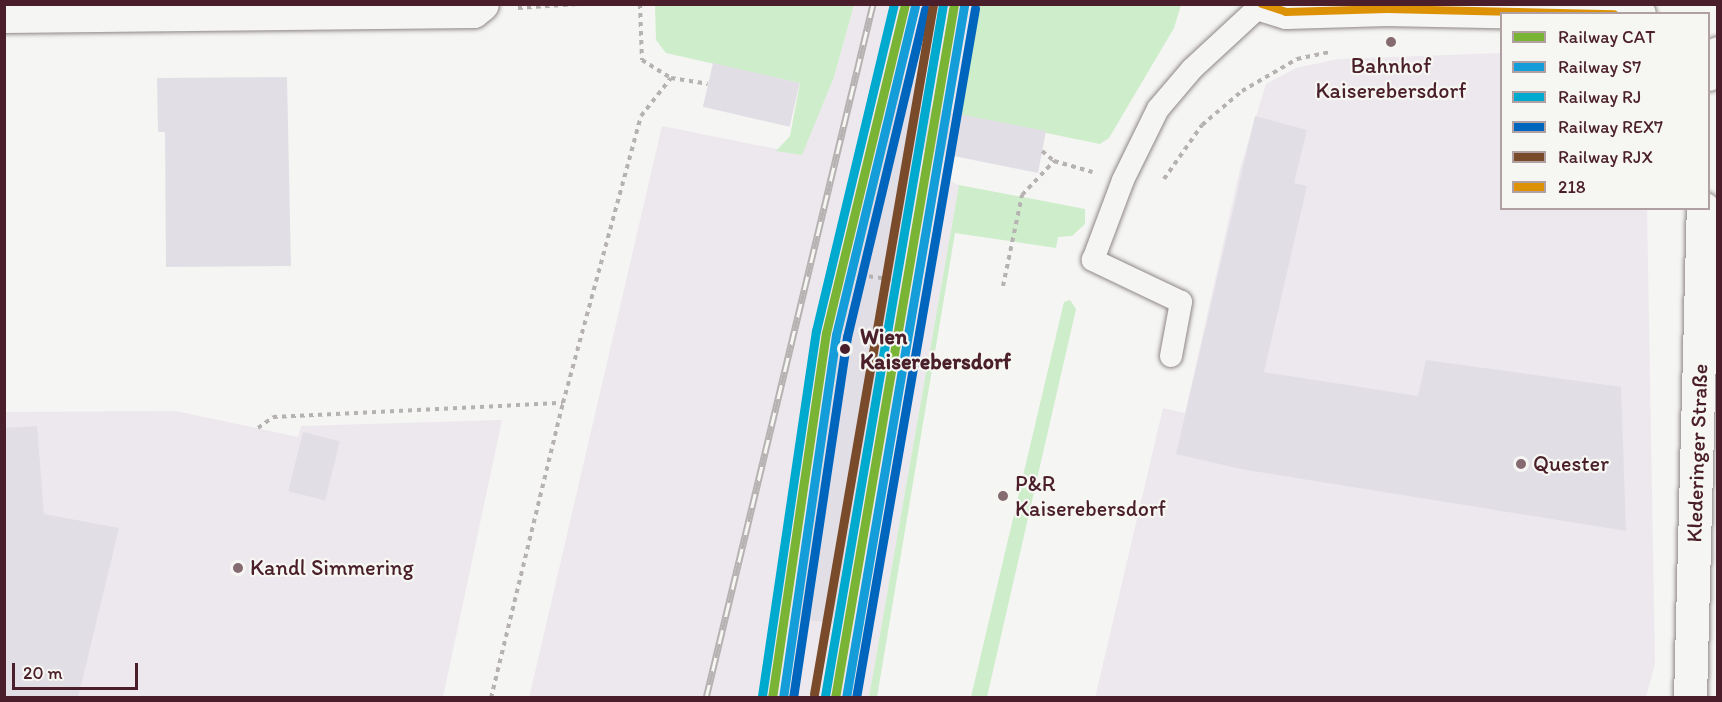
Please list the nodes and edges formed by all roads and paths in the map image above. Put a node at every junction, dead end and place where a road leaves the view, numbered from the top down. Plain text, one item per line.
1 (578, 4) edge
2 (640, 4) edge
3 (1260, 5) edge
4 (477, 8) edge
5 (1538, 12) edge
6 (4, 16) edge
7 (1339, 49) dead end
8 (1718, 53) edge
9 (1710, 70) edge
10 (671, 78) junction
11 (708, 84) dead end
12 (1042, 151) dead end
13 (1054, 161) junction
14 (1123, 180) junction
15 (1703, 210) edge
16 (851, 274) dead end
17 (897, 280) dead end
18 (1003, 286) dead end
19 (1171, 356) dead end
20 (563, 403) junction
21 (258, 428) dead end
22 (491, 698) edge
23 (1690, 698) edge

1 - 4 path
2 - 10 path
3 - 5 street
3 - 14 lane
4 - 6 street
7 - 14 path
8 - 9 street
10 - 11 path
10 - 20 path
12 - 13 path
13 - 14 path
13 - 18 path
14 - 19 lane
15 - 23 street, Klederinger Straße
16 - 17 path
20 - 21 path
20 - 22 path

